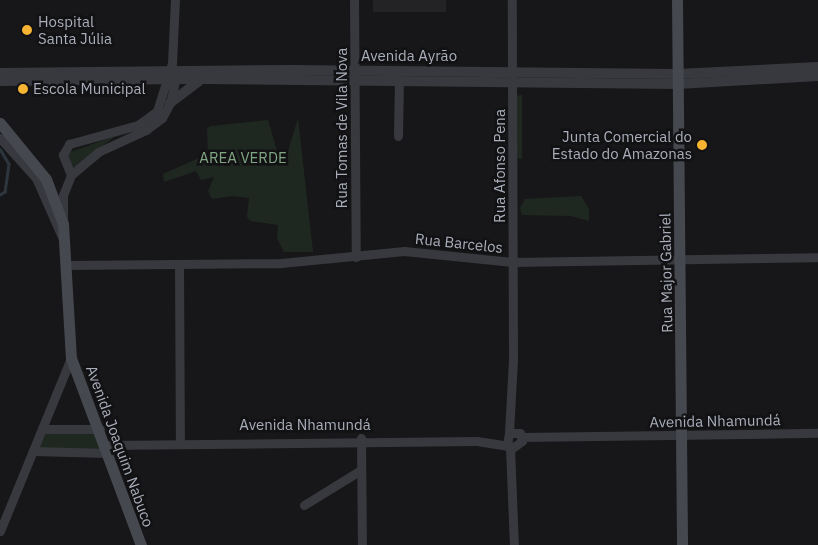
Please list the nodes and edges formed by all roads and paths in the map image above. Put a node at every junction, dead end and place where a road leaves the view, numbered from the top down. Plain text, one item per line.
1 (174, 0) edge
2 (354, 0) edge
3 (512, 0) edge
4 (677, 0) edge
5 (818, 67) edge
6 (0, 73) edge
7 (173, 75) junction
8 (355, 76) junction
9 (513, 76) junction
10 (818, 76) edge
11 (23, 77) junction
12 (744, 77) junction
13 (205, 79) junction
14 (678, 79) junction
15 (0, 81) edge
16 (399, 81) junction
17 (170, 103) junction
18 (0, 123) edge
19 (398, 136) dead end
20 (0, 138) edge
21 (71, 175) junction
22 (63, 224) junction
23 (66, 247) junction
24 (356, 257) junction
25 (818, 257) edge
26 (679, 261) junction
27 (513, 262) junction
28 (68, 265) junction
29 (179, 266) junction
30 (71, 358) junction
31 (42, 429) junction
32 (818, 433) edge
33 (514, 434) junction
34 (682, 436) junction
35 (361, 440) junction
36 (104, 442) junction
37 (180, 442) junction
38 (512, 446) junction
39 (33, 451) junction
40 (361, 470) junction
41 (304, 505) dead end
42 (0, 531) edge
43 (140, 545) edge
44 (362, 545) edge
45 (516, 545) edge
46 (682, 545) edge

1 - 7 street
2 - 8 street, Rua Tomas de Vila Nova
3 - 9 street, Rua Afonso Pena
4 - 14 main road, Rua Major Gabriel
5 - 12 street, Avenida Ayrão
6 - 11 street, Avenida Ayrão
7 - 8 street, Avenida Ayrão
7 - 11 street, Avenida Ayrão
7 - 13 street, Avenida Ayrão
7 - 17 street
7 - 21 street
8 - 9 street, Avenida Ayrão
8 - 13 street, Avenida Ayrão
8 - 16 street, Avenida Ayrão
8 - 24 street, Rua Tomas de Vila Nova
9 - 14 street, Avenida Ayrão
9 - 16 street, Avenida Ayrão
9 - 27 street, Rua Afonso Pena
10 - 12 street, Avenida Ayrão
11 - 15 street, Avenida Ayrão
12 - 14 street, Avenida Ayrão
13 - 17 street
14 - 26 main road, Rua Major Gabriel
16 - 19 street
17 - 21 street
18 - 22 main road
20 - 23 street
21 - 22 street
22 - 23 main road
23 - 28 main road
24 - 27 street, Rua Barcelos
24 - 29 street, Rua Barcelos
25 - 26 street, Rua Barcelos
26 - 27 street, Rua Barcelos
26 - 34 main road, Rua Major Gabriel
27 - 33 street, Rua Afonso Pena
28 - 29 street, Rua Barcelos
28 - 30 main road
29 - 37 street
30 - 31 street
30 - 36 main road, Avenida Joaquim Nabuco
31 - 36 street, Avenida Nhamundá
31 - 39 street
32 - 34 street, Avenida Nhamundá
33 - 34 street, Avenida Nhamundá
33 - 35 street, Avenida Nhamundá
33 - 38 street
33 - 38 street
34 - 46 main road, Rua Major Gabriel
35 - 37 street, Avenida Nhamundá
35 - 38 street, Avenida Nhamundá
35 - 40 street
36 - 37 street, Avenida Nhamundá
36 - 39 street, Avenida Nhamundá
36 - 43 main road, Avenida Joaquim Nabuco
38 - 45 street
39 - 42 street
40 - 41 street
40 - 44 street

